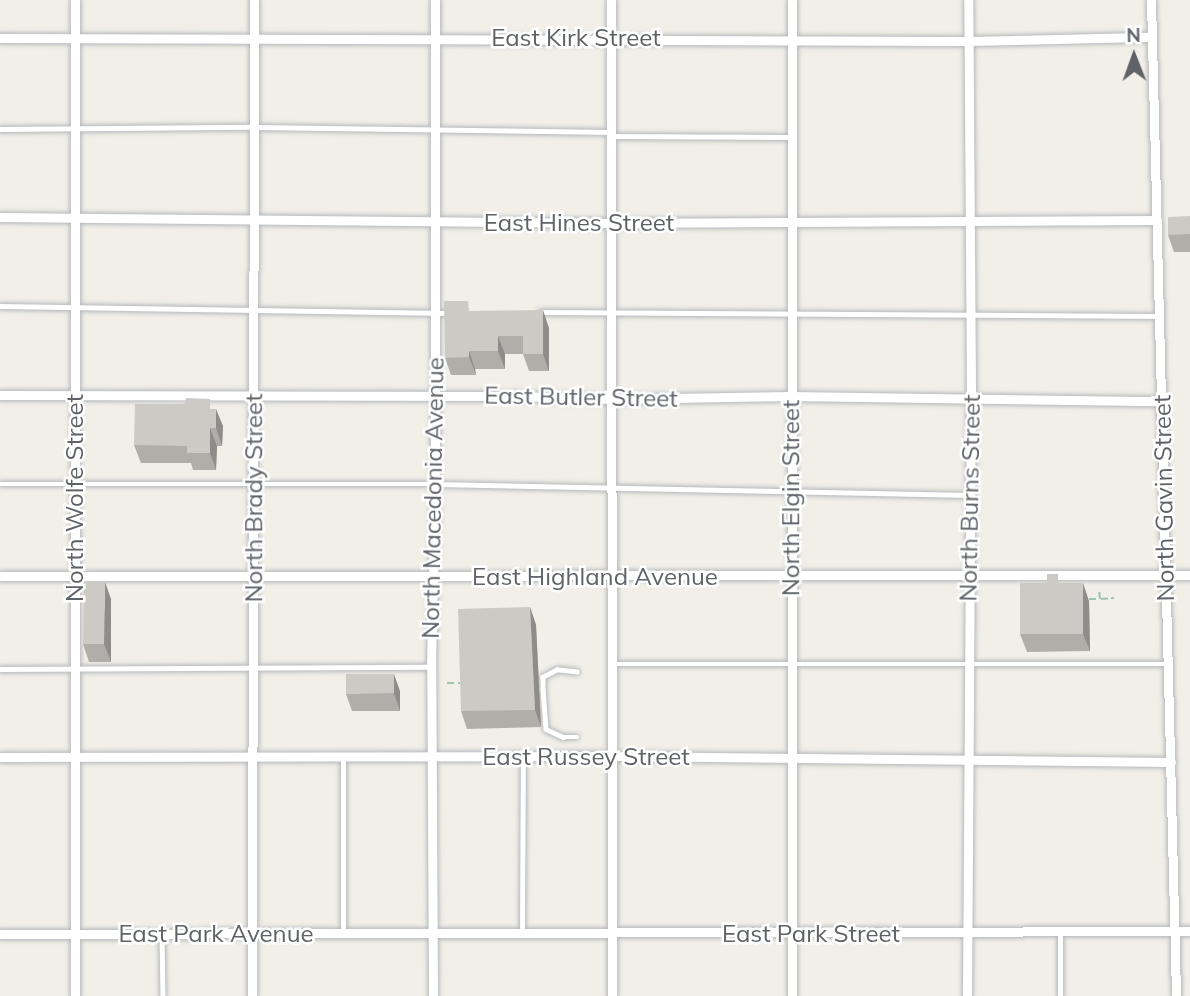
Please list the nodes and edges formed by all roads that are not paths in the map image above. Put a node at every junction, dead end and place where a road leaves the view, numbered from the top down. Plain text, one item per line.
1 (75, 0) edge
2 (254, 0) edge
3 (435, 0) edge
4 (611, 0) edge
5 (792, 0) edge
6 (968, 0) edge
7 (1151, 0) edge
8 (253, 37) junction
9 (1151, 37) junction
10 (0, 38) edge
11 (610, 38) junction
12 (73, 39) junction
13 (435, 39) junction
14 (792, 39) junction
15 (968, 41) junction
16 (254, 127) junction
17 (0, 129) edge
18 (73, 129) junction
19 (435, 130) junction
20 (611, 134) junction
21 (792, 137) junction
22 (0, 217) edge
23 (73, 219) junction
24 (1157, 220) junction
25 (255, 221) junction
26 (435, 223) junction
27 (610, 223) junction
28 (791, 223) junction
29 (971, 223) junction
30 (0, 306) edge
31 (73, 307) junction
32 (254, 310) junction
33 (537, 312) edge
34 (611, 312) junction
35 (435, 313) junction
36 (461, 313) edge
37 (791, 314) junction
38 (971, 314) junction
39 (1160, 316) junction
40 (74, 394) junction
41 (0, 395) edge
42 (254, 395) junction
43 (435, 396) junction
44 (790, 396) junction
45 (971, 398) junction
46 (612, 399) junction
47 (1162, 401) junction
48 (0, 484) edge
49 (75, 484) junction
50 (435, 484) junction
51 (254, 485) junction
52 (612, 489) junction
53 (791, 491) junction
54 (970, 495) junction
55 (1190, 575) edge
56 (0, 576) edge
57 (76, 576) junction
58 (254, 576) junction
59 (432, 576) junction
60 (609, 576) junction
61 (1165, 576) junction
62 (969, 577) junction
63 (792, 578) junction
64 (611, 664) junction
65 (967, 664) junction
66 (1167, 664) junction
67 (792, 665) junction
68 (253, 666) junction
69 (431, 667) junction
70 (75, 668) junction
71 (0, 669) edge
72 (577, 672) dead end
73 (577, 737) dead end
74 (431, 755) junction
75 (343, 756) junction
76 (611, 756) junction
77 (0, 757) edge
78 (253, 757) junction
79 (523, 757) junction
80 (76, 759) junction
81 (793, 759) junction
82 (968, 759) junction
83 (1171, 762) junction
84 (522, 932) junction
85 (1190, 932) edge
86 (343, 933) junction
87 (967, 933) junction
88 (1060, 933) junction
89 (1175, 933) junction
90 (0, 934) edge
91 (75, 934) junction
92 (162, 934) junction
93 (252, 934) junction
94 (432, 934) junction
95 (612, 934) junction
96 (794, 935) junction
97 (75, 996) edge
98 (163, 996) edge
99 (252, 996) edge
100 (433, 996) edge
101 (612, 996) edge
102 (792, 996) edge
103 (967, 996) edge
104 (1060, 996) edge
105 (1176, 996) edge

1 - 12 street, North Wolfe Street
2 - 8 street, North Brady Street
3 - 13 street, North Macedonia Avenue
4 - 11 street
5 - 14 street, North Elgin Street
6 - 15 street, North Burns Street
7 - 9 street, North Gavin Street
8 - 12 street, East Kirk Street
8 - 13 street, East Kirk Street
8 - 16 street, North Brady Street
9 - 15 street, East Kirk Street
9 - 24 street, North Gavin Street
10 - 12 street, East Kirk Street
11 - 13 street, East Kirk Street
11 - 14 street, East Kirk Street
11 - 20 street
12 - 18 street, North Wolfe Street
13 - 19 street, North Macedonia Avenue
14 - 15 street, East Kirk Street
14 - 21 street, North Elgin Street
15 - 29 street, North Burns Street
16 - 18 lane
16 - 19 lane
16 - 25 street, North Brady Street
17 - 18 lane
18 - 23 street, North Wolfe Street
19 - 20 lane
19 - 26 street, North Macedonia Avenue
20 - 21 lane
20 - 27 street
21 - 28 street, North Elgin Street
22 - 23 street, East Hines Street
23 - 25 street, East Hines Street
23 - 31 street, North Wolfe Street
24 - 29 street, East Hines Street
24 - 39 street, North Gavin Street
25 - 26 street, East Hines Street
25 - 32 street, North Brady Street
26 - 27 street, East Hines Street
26 - 35 street, North Macedonia Avenue
27 - 28 street, East Hines Street
27 - 34 street
28 - 29 street, East Hines Street
28 - 37 street, North Elgin Street
29 - 38 street, North Burns Street
30 - 31 lane
31 - 32 lane
31 - 40 street, North Wolfe Street
32 - 35 lane
32 - 42 street, North Brady Street
33 - 34 lane
34 - 37 lane
34 - 46 street
35 - 36 lane
35 - 43 street, North Macedonia Avenue
37 - 38 lane
37 - 44 street, North Elgin Street
38 - 39 lane
38 - 45 street, North Burns Street
39 - 47 street, North Gavin Street
40 - 41 street, East Butler Street
40 - 42 street, East Butler Street
40 - 49 street, North Wolfe Street
42 - 43 street, East Butler Street
42 - 51 street, North Brady Street
43 - 46 street, East Butler Street
43 - 50 street, North Macedonia Avenue
44 - 45 street, East Butler Street
44 - 46 street, East Butler Street
44 - 53 street, North Elgin Street
45 - 47 street, East Butler Street
45 - 54 street, North Burns Street
46 - 52 street
47 - 61 street, North Gavin Street
48 - 49 lane
49 - 51 lane
49 - 57 street, North Wolfe Street
50 - 51 lane
50 - 52 lane
50 - 59 street, North Macedonia Avenue
51 - 58 street, North Brady Street
52 - 53 lane
52 - 60 street
53 - 54 lane
53 - 63 street, North Elgin Street
54 - 62 street, North Burns Street
55 - 61 street, East Highland Avenue
56 - 57 street, East Highland Avenue
57 - 58 street, East Highland Avenue
57 - 70 street, North Wolfe Street
58 - 59 street, East Highland Avenue
58 - 68 street, North Brady Street
59 - 60 street, East Highland Avenue
59 - 69 street, North Macedonia Avenue
60 - 63 street, East Highland Avenue
60 - 64 street
61 - 62 street, East Highland Avenue
61 - 66 street, North Gavin Street
62 - 63 street, East Highland Avenue
62 - 65 street, North Burns Street
63 - 67 street, North Elgin Street
64 - 67 lane
64 - 76 street
65 - 66 lane
65 - 67 lane
65 - 82 street, North Burns Street
66 - 83 street, North Gavin Street
67 - 81 street, North Elgin Street
68 - 69 lane
68 - 70 lane
68 - 78 street, North Brady Street
69 - 74 street, North Macedonia Avenue
70 - 71 lane
70 - 80 street, North Wolfe Street
72 - 73 lane
74 - 75 street, East Russey Street
74 - 79 street, East Russey Street
74 - 94 street, North Macedonia Avenue
75 - 78 street, East Russey Street
75 - 86 lane
76 - 79 street, East Russey Street
76 - 81 street, East Russey Street
76 - 95 street
77 - 80 street, East Russey Street
78 - 80 street, East Russey Street
78 - 93 street, North Brady Street
79 - 84 lane
80 - 91 street, North Wolfe Street
81 - 82 street, East Russey Street
81 - 96 street, North Elgin Street
82 - 83 street, East Russey Street
82 - 87 street, North Burns Street
83 - 89 street, North Gavin Street
84 - 94 street, East Park Street
84 - 95 street, East Park Street
85 - 89 street, East Park Street
86 - 93 street, East Park Avenue
86 - 94 street, East Park Avenue
87 - 88 street, East Park Street
87 - 96 street, East Park Street
87 - 103 street, North Burns Street
88 - 89 street, East Park Street
88 - 104 lane
89 - 105 street, North Gavin Street
90 - 91 street, East Park Avenue
91 - 92 street, East Park Avenue
91 - 97 street, North Wolfe Street
92 - 93 street, East Park Avenue
92 - 98 lane
93 - 99 street, North Brady Street
94 - 100 street, North Macedonia Avenue
95 - 96 street, East Park Street
95 - 101 street
96 - 102 street, North Elgin Street

